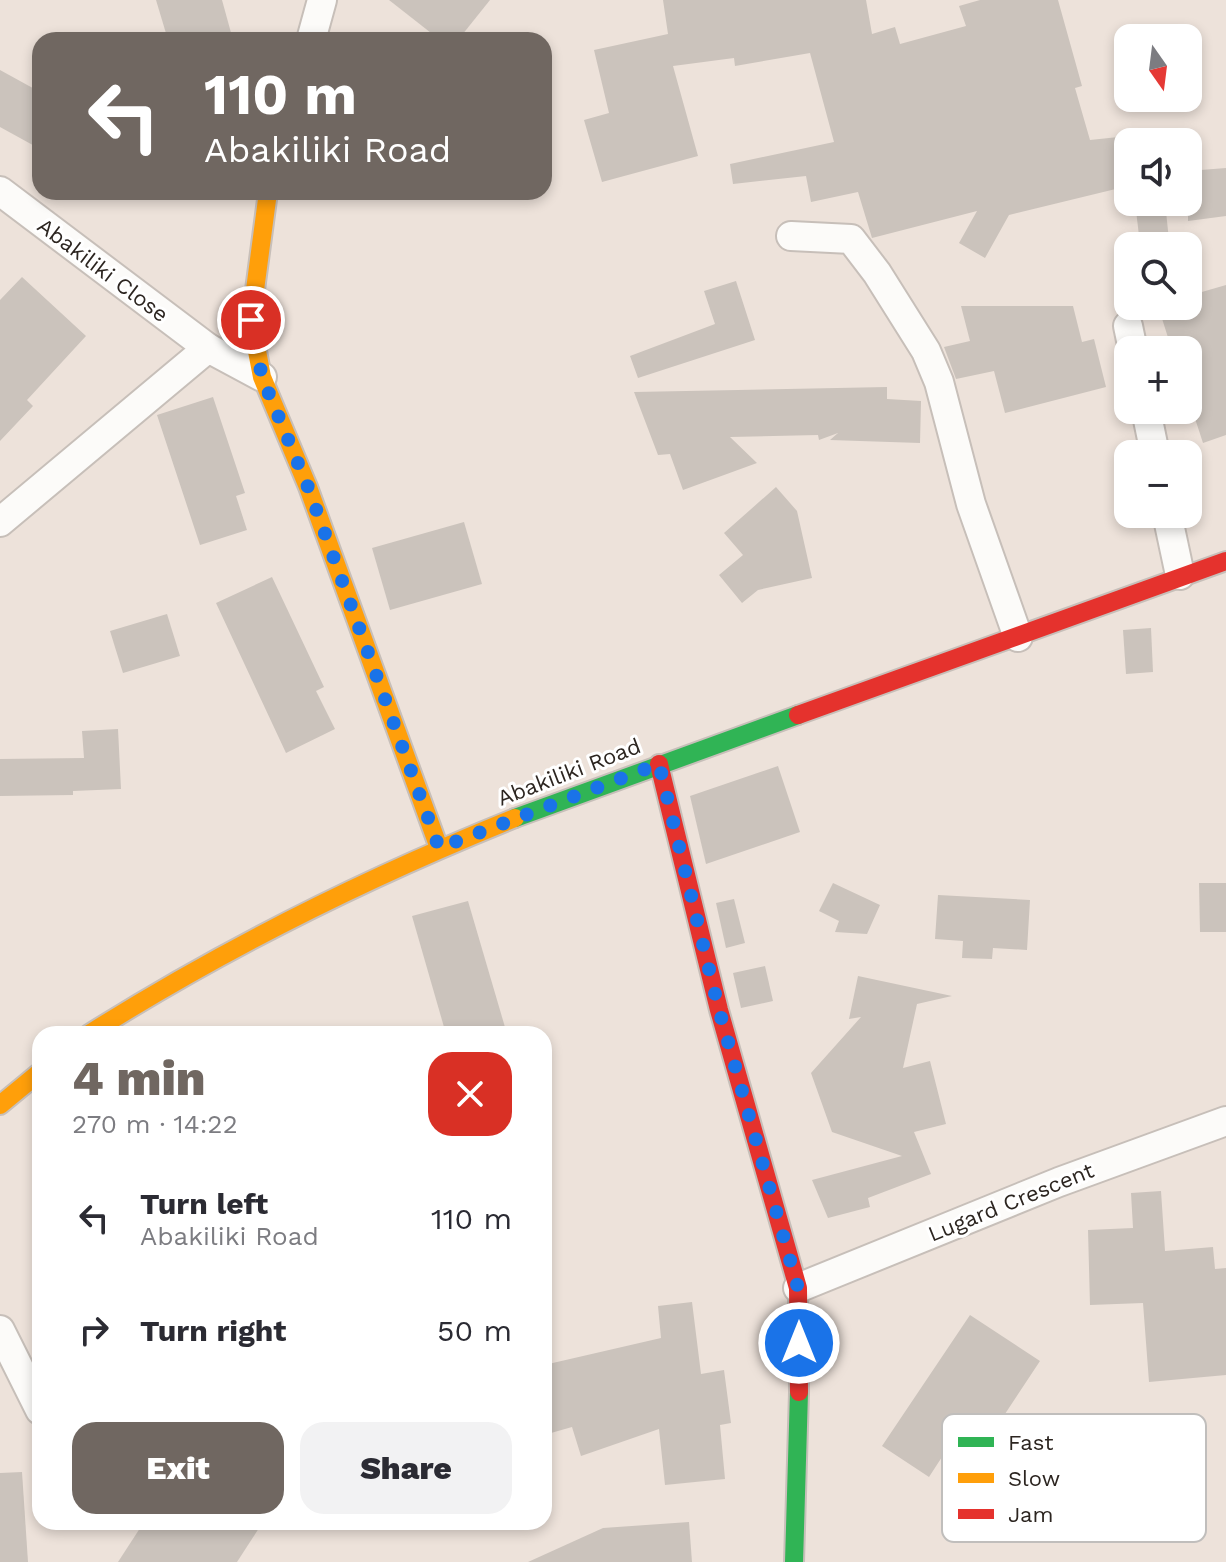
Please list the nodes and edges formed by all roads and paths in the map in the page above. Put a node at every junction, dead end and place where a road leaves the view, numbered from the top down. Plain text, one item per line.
1 (322, 0) edge
2 (313, 32) edge
3 (0, 191) edge
4 (267, 200) edge
5 (791, 236) dead end
6 (208, 348) junction
7 (262, 377) junction
8 (0, 522) edge
9 (1170, 528) edge
10 (1226, 561) edge
11 (1180, 575) junction
12 (1018, 637) junction
13 (659, 764) junction
14 (439, 848) junction
15 (101, 1026) edge
16 (32, 1079) edge
17 (0, 1105) edge
18 (1226, 1121) edge
19 (798, 1288) junction
20 (0, 1330) edge
21 (32, 1394) edge
22 (794, 1562) edge

1 - 2 street
3 - 6 street, Abakiliki Close
4 - 7 street
5 - 12 street
6 - 7 street, Abakiliki Close
6 - 8 street
7 - 14 street
9 - 11 street
10 - 11 street, Abakiliki Road
11 - 12 street, Abakiliki Road
12 - 13 street, Abakiliki Road
13 - 14 street, Abakiliki Road
13 - 19 street
14 - 15 street, Abakiliki Road
16 - 17 street
18 - 19 street, Lugard Crescent
19 - 22 street
20 - 21 street

